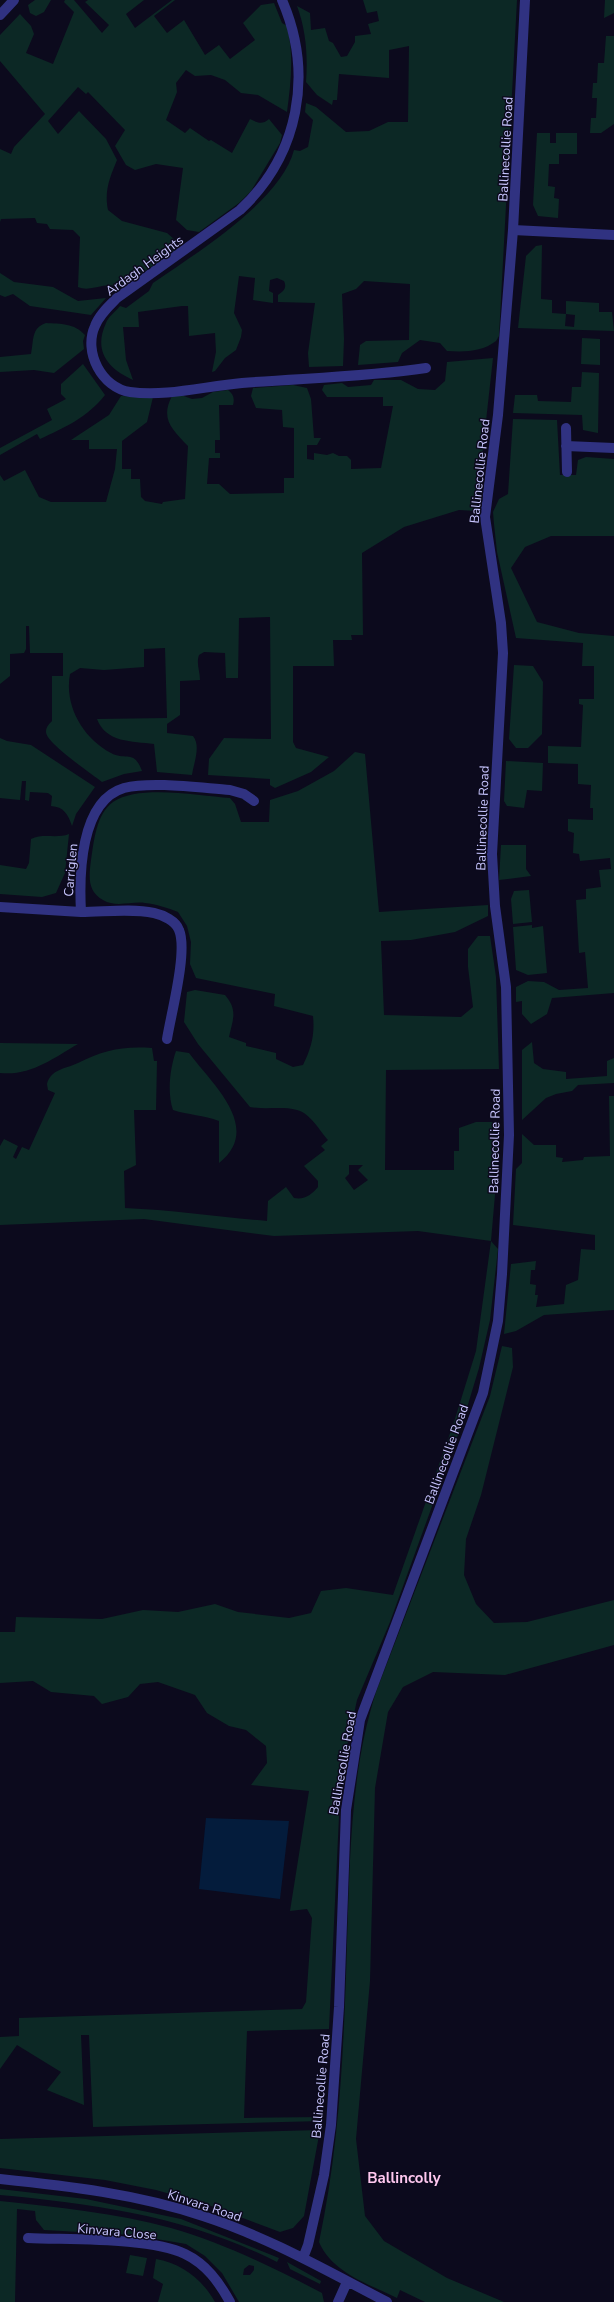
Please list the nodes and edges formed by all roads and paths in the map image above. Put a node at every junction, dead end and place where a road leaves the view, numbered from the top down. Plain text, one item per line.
1 (14, 0) edge
2 (282, 0) edge
3 (525, 0) edge
4 (0, 15) edge
5 (513, 230) junction
6 (614, 235) edge
7 (426, 368) dead end
8 (566, 428) dead end
9 (566, 446) junction
10 (614, 448) edge
11 (567, 472) dead end
12 (254, 801) dead end
13 (0, 907) edge
14 (81, 912) junction
15 (167, 1039) dead end
16 (0, 2179) edge
17 (28, 2238) dead end
18 (303, 2258) junction
19 (347, 2282) junction
20 (230, 2302) edge
21 (338, 2302) edge
22 (387, 2302) edge

1 - 4 street
2 - 7 street, Ardagh Heights
3 - 5 street, Ballinecollie Road
5 - 6 street
5 - 18 street, Ballinecollie Road
8 - 9 street
9 - 10 street
9 - 11 street
12 - 14 street, Carriglen
13 - 14 street
14 - 15 street, Carriglen
16 - 18 street, Kinvara Road
17 - 20 street, Kinvara Close
18 - 19 street, Kinvara Road
19 - 21 street
19 - 22 street, Kinvara Road

